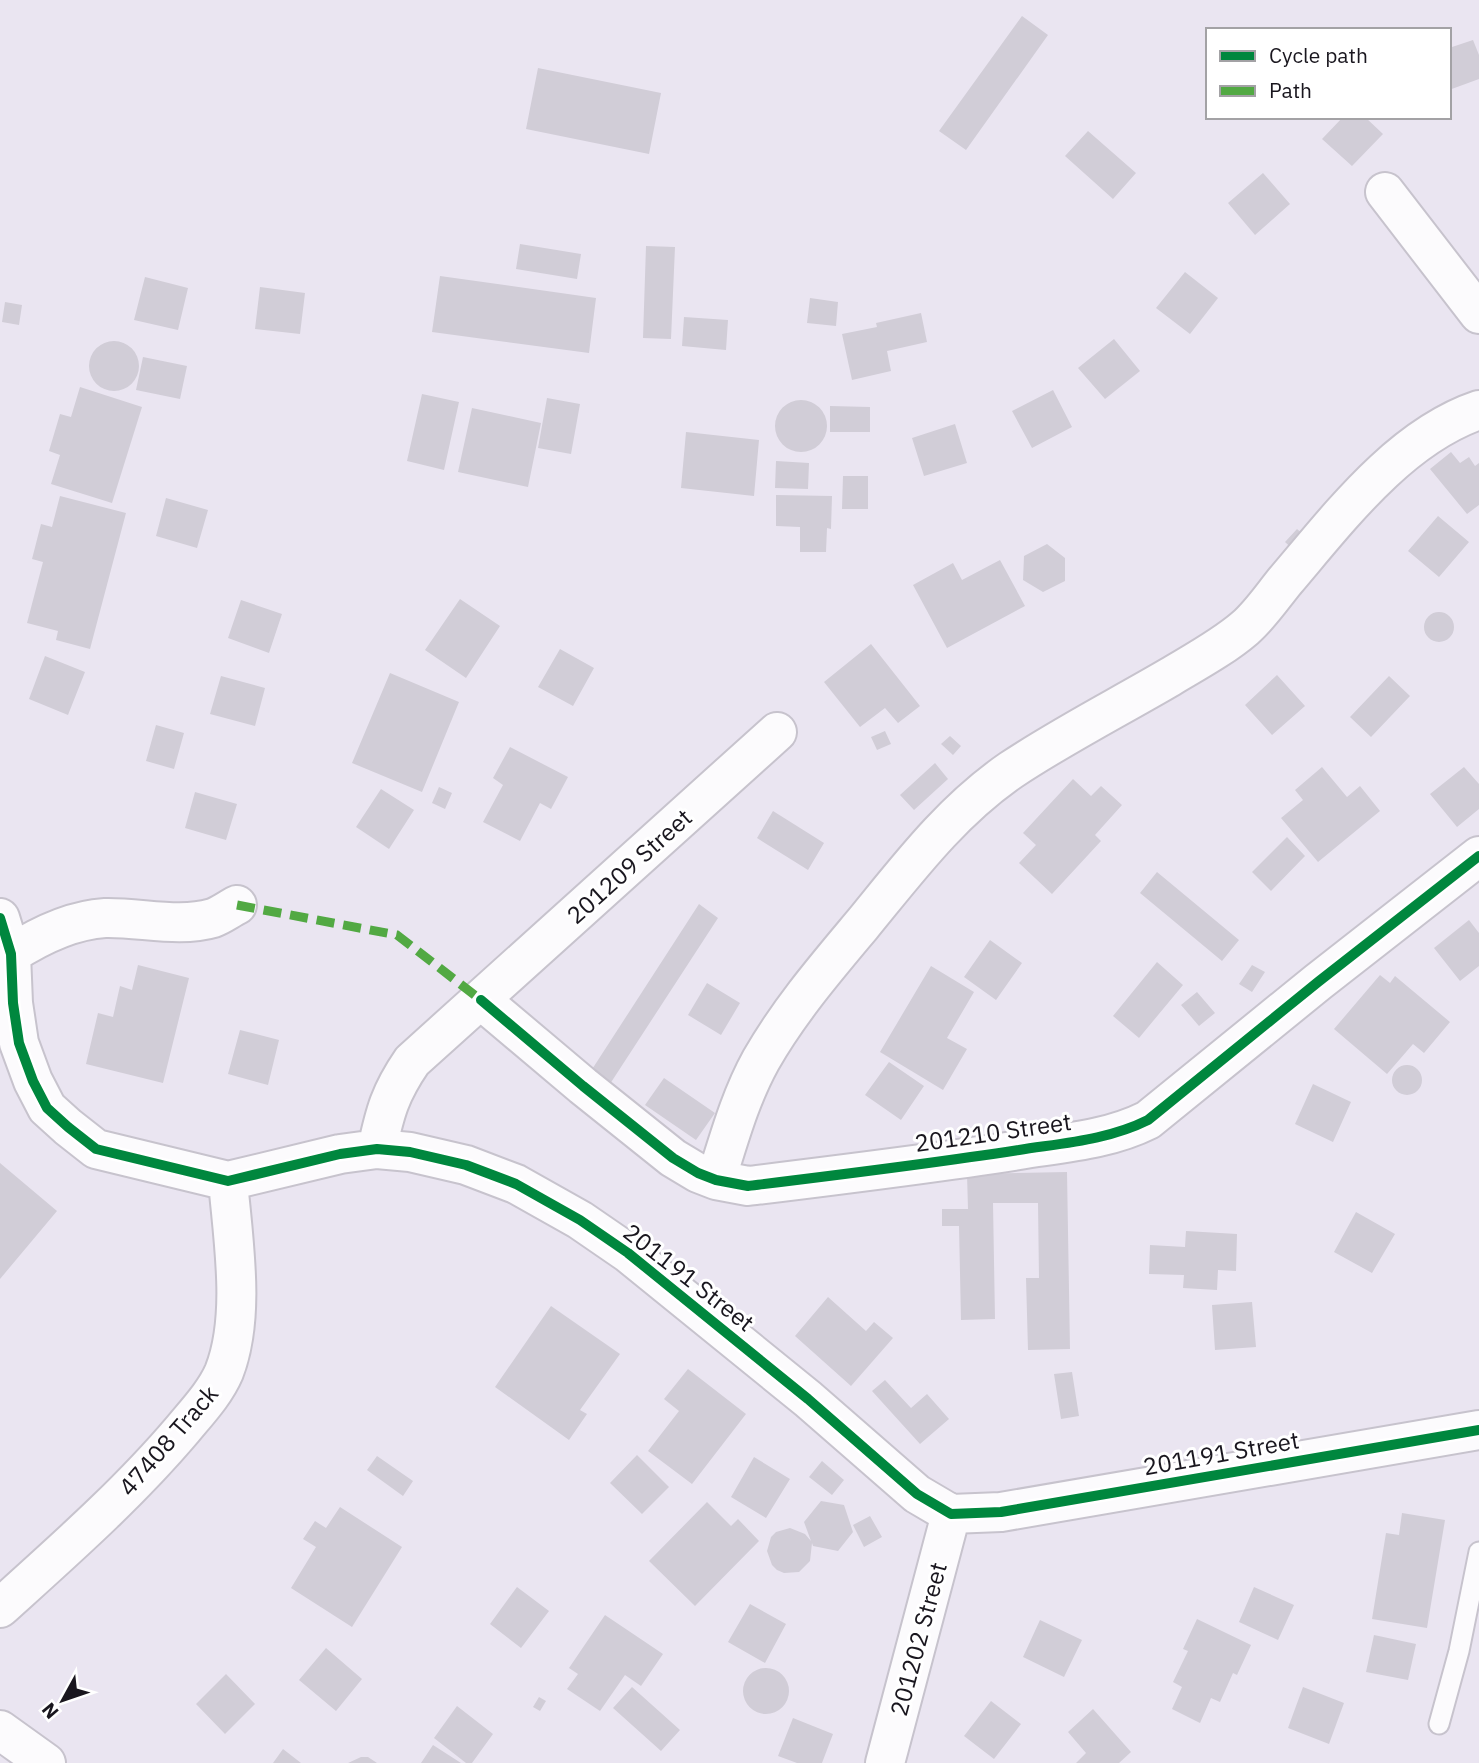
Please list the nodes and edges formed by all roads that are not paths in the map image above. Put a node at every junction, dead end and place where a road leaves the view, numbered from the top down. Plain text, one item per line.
1 (1385, 192) dead end
2 (1479, 314) edge
3 (1479, 410) edge
4 (777, 732) dead end
5 (1479, 856) edge
6 (237, 905) dead end
7 (0, 918) edge
8 (11, 954) junction
9 (481, 1000) junction
10 (377, 1149) junction
11 (716, 1180) junction
12 (228, 1181) junction
13 (1479, 1430) edge
14 (951, 1514) junction
15 (1479, 1552) edge
16 (0, 1608) edge
17 (1439, 1724) dead end
18 (0, 1731) edge
19 (46, 1763) edge
20 (885, 1763) edge

1 - 2 street
3 - 11 street
4 - 9 street, 201209 Street
5 - 11 street, 201210 Street
6 - 8 street
7 - 8 street, 201191 Street
8 - 12 street, 201191 Street
9 - 10 street, 201209 Street
9 - 11 street, 201210 Street
10 - 12 street, 201191 Street
10 - 14 street, 201191 Street
12 - 16 street, 47408 Track
13 - 14 street, 201191 Street
14 - 20 street, 201202 Street
15 - 17 lane
18 - 19 street

